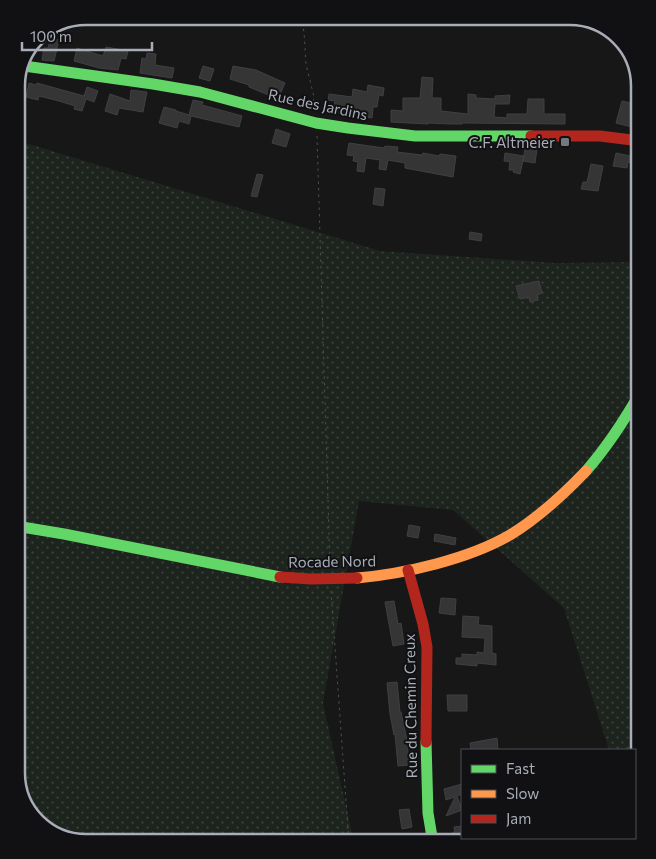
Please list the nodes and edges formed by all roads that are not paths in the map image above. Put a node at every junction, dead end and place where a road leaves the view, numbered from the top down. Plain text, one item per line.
1 (28, 67) edge
2 (631, 140) edge
3 (631, 408) edge
4 (25, 528) edge
5 (408, 570) junction
6 (432, 834) edge

1 - 2 street, Rue des Jardins
3 - 5 street, Rocade Nord
4 - 5 street, Rocade Nord, bridge
5 - 6 street, Rue du Chemin Creux

